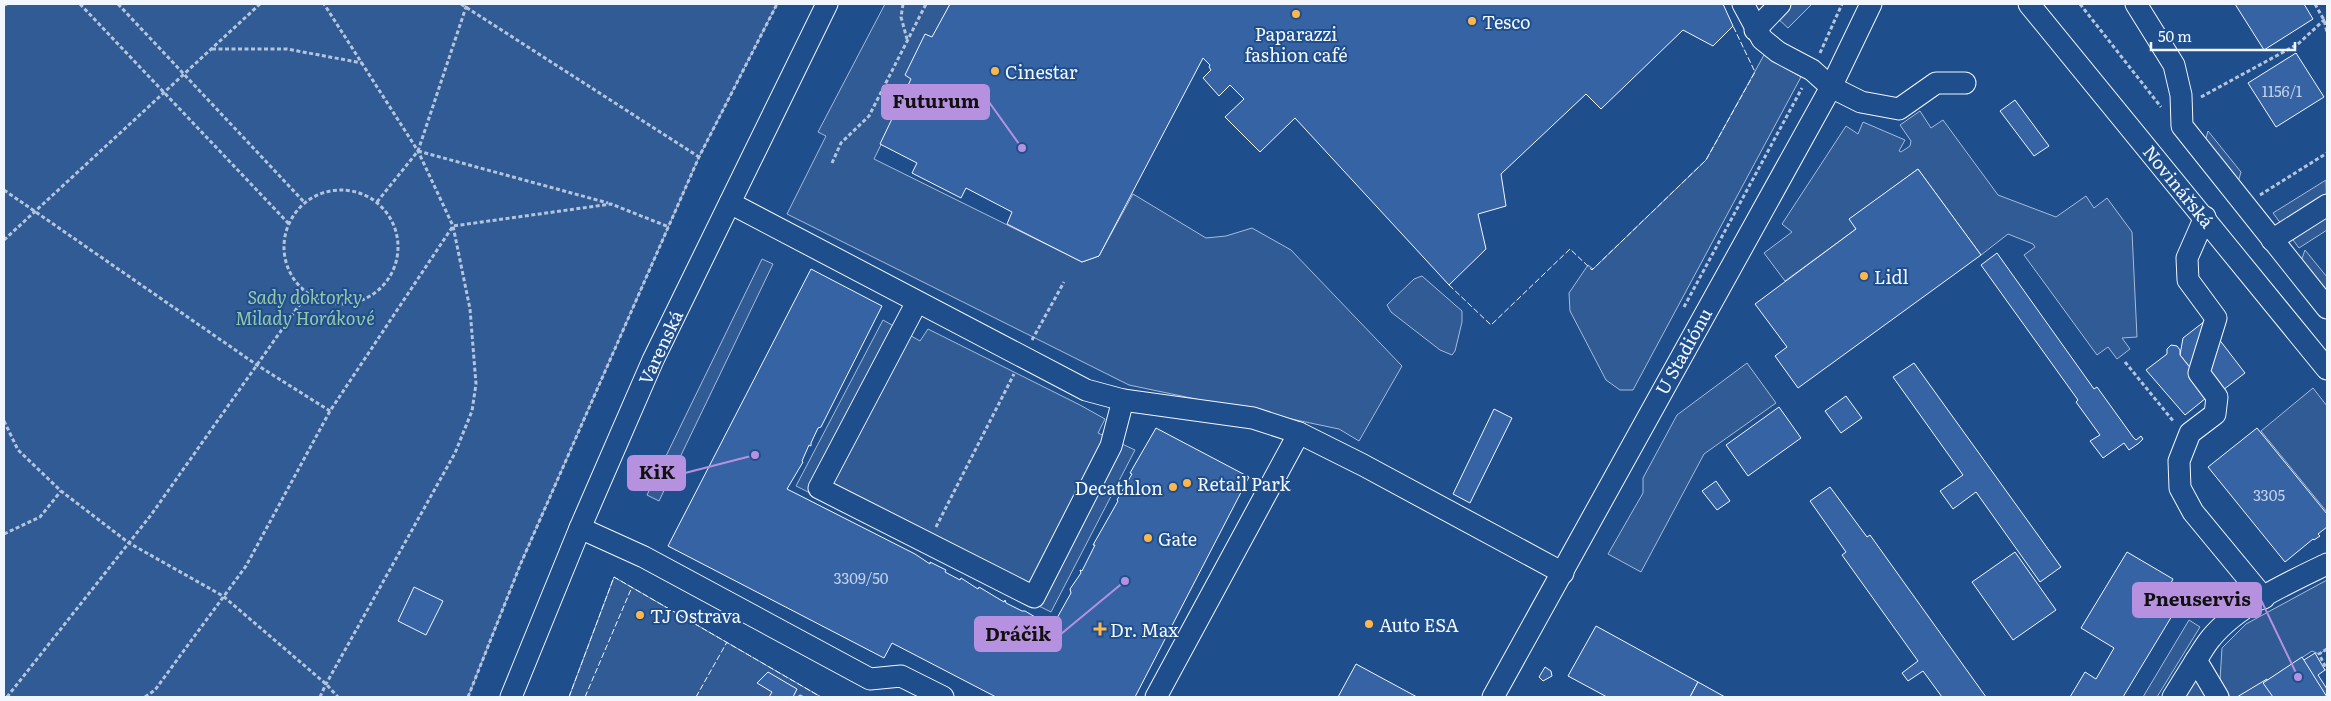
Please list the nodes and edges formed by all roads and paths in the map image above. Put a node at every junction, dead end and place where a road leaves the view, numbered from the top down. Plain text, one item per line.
1 (80, 4) edge
2 (118, 4) edge
3 (260, 4) edge
4 (324, 4) edge
5 (461, 4) edge
6 (778, 4) edge
7 (827, 4) edge
8 (903, 4) edge
9 (926, 4) edge
10 (1743, 4) edge
11 (1780, 4) edge
12 (1842, 4) edge
13 (1871, 4) edge
14 (2029, 4) edge
15 (2136, 4) edge
16 (2315, 4) edge
17 (466, 6) edge
18 (2326, 20) edge
19 (1755, 30) junction
20 (2327, 32) edge
21 (907, 40) junction
22 (211, 49) junction
23 (362, 63) junction
24 (1812, 70) junction
25 (184, 75) junction
26 (1965, 83) dead end
27 (1831, 87) junction
28 (164, 93) junction
29 (2181, 108) junction
30 (418, 151) junction
31 (2327, 153) edge
32 (699, 157) junction
33 (832, 163) dead end
34 (4, 190) edge
35 (377, 202) junction
36 (306, 203) junction
37 (730, 203) junction
38 (611, 204) junction
39 (2327, 205) edge
40 (2245, 206) junction
41 (34, 212) junction
42 (2205, 218) junction
43 (289, 224) junction
44 (453, 226) junction
45 (669, 227) junction
46 (4, 240) edge
47 (2272, 240) junction
48 (1064, 282) dead end
49 (307, 294) junction
50 (917, 302) junction
51 (2327, 308) edge
52 (1680, 315) dead end
53 (1022, 358) junction
54 (2125, 362) dead end
55 (257, 365) junction
56 (2327, 369) edge
57 (1123, 400) junction
58 (330, 411) junction
59 (4, 420) edge
60 (1299, 433) junction
61 (2188, 439) junction
62 (62, 491) junction
63 (580, 528) junction
64 (4, 534) edge
65 (129, 543) junction
66 (928, 543) junction
67 (2327, 564) edge
68 (1563, 573) junction
69 (223, 596) junction
70 (2264, 598) junction
71 (2327, 649) edge
72 (2196, 660) junction
73 (2327, 670) edge
74 (326, 684) junction
75 (7, 697) edge
76 (145, 697) edge
77 (320, 697) edge
78 (338, 697) edge
79 (468, 697) edge
80 (511, 697) edge
81 (799, 697) edge
82 (803, 697) edge
83 (942, 697) edge
84 (1156, 697) edge
85 (1494, 697) edge
86 (2173, 697) edge
87 (2218, 697) edge

1 - 28 path
2 - 25 path
3 - 22 path
4 - 23 path
5 - 17 path
6 - 32 path
7 - 37 street, Varenská
8 - 21 path
9 - 21 path
10 - 19 street
11 - 19 street
12 - 24 path
13 - 27 street, U Stadiónu
14 - 42 street, Novinářská
15 - 29 street
16 - 18 path
17 - 30 path
17 - 32 path
18 - 20 path
18 - 29 path
19 - 24 street
21 - 33 path
22 - 23 path
22 - 25 path
23 - 30 path
24 - 27 street
24 - 52 path
25 - 28 path
25 - 36 path
26 - 27 street
27 - 68 street, U Stadiónu
28 - 41 path
28 - 43 path
29 - 40 street
30 - 35 path
30 - 38 path
30 - 44 path
31 - 40 path
32 - 45 path
34 - 41 path
35 - 36 path
35 - 49 path
36 - 43 path
37 - 50 street
37 - 63 street, Varenská
38 - 44 path
38 - 45 path
39 - 47 street
40 - 47 street
41 - 46 path
41 - 55 path
42 - 56 street, Novinářská
42 - 61 street
43 - 49 path
44 - 58 path
44 - 74 path
45 - 79 path
47 - 51 street
48 - 53 path
49 - 55 path
50 - 53 street
50 - 66 street
53 - 57 street
53 - 66 path
54 - 61 path
55 - 58 path
55 - 65 path
57 - 60 street
57 - 66 street
58 - 69 path
59 - 62 path
60 - 68 street
60 - 84 street
61 - 70 street
62 - 64 path
62 - 65 path
63 - 80 street, Varenská
63 - 83 street
65 - 69 path
65 - 75 path
67 - 70 street
68 - 85 street, U Stadiónu
69 - 74 path
69 - 76 path
70 - 72 street
71 - 73 path
72 - 86 street
72 - 87 street
74 - 77 path
74 - 78 path
81 - 82 path

